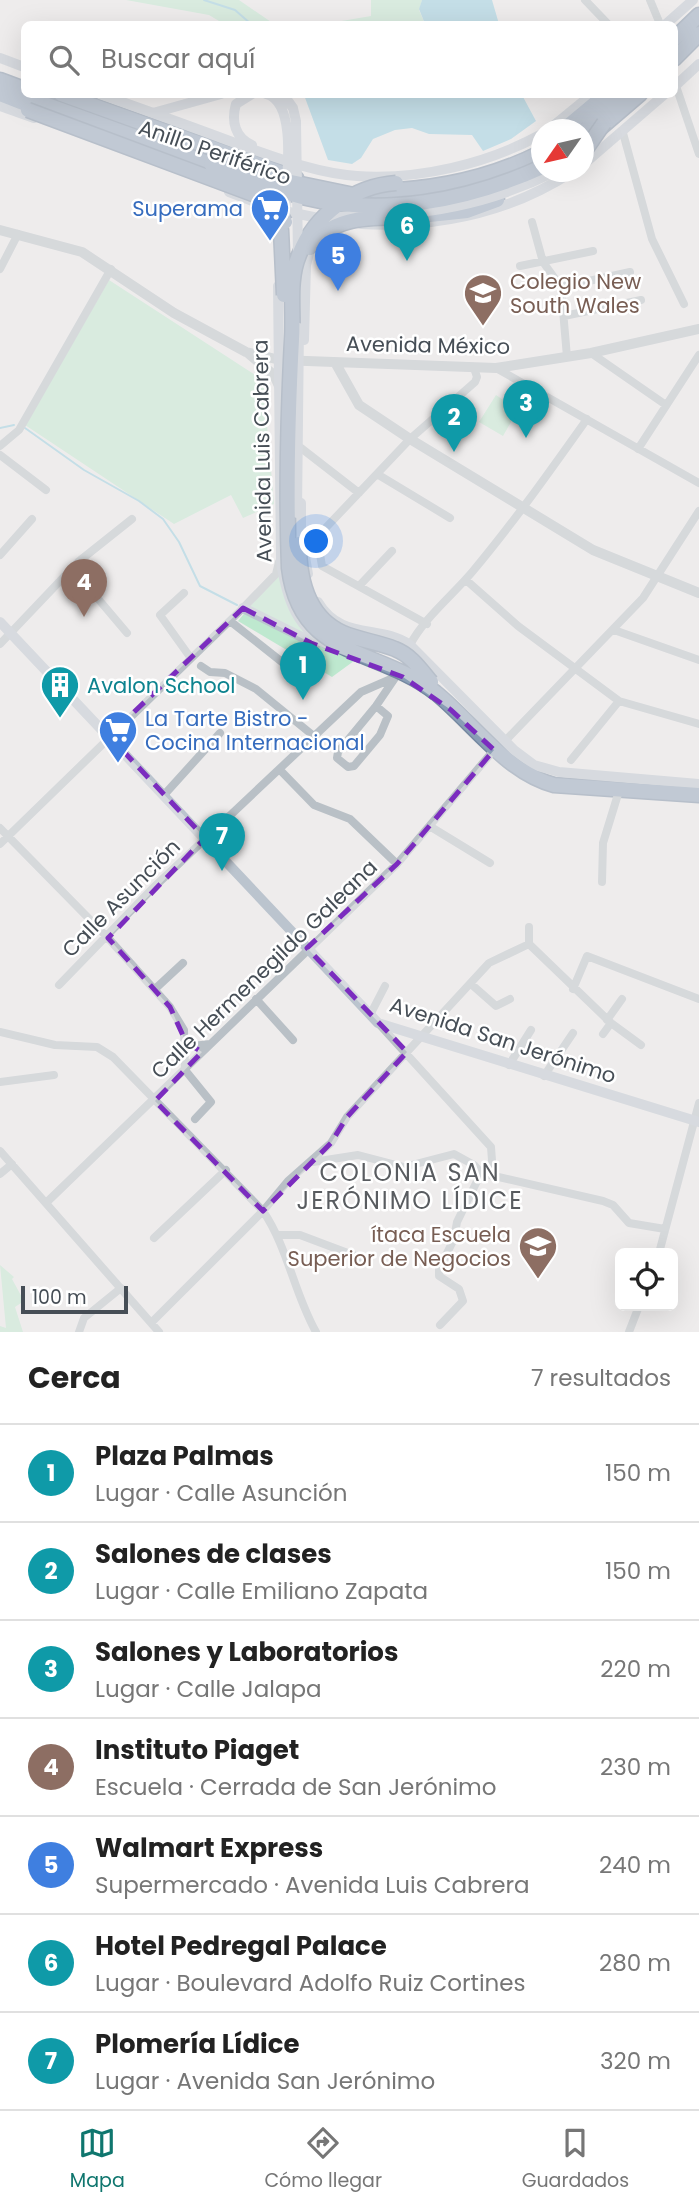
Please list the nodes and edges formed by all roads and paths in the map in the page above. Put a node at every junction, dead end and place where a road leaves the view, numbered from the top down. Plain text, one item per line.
1 (586, 0) edge
2 (650, 0) edge
3 (693, 0) edge
4 (699, 15) edge
5 (605, 21) edge
6 (661, 21) edge
7 (667, 21) edge
8 (699, 23) edge
9 (699, 34) edge
10 (678, 35) edge
11 (699, 40) edge
12 (678, 42) edge
13 (699, 48) edge
14 (0, 58) edge
15 (678, 59) edge
16 (678, 60) edge
17 (678, 61) edge
18 (699, 64) edge
19 (21, 66) edge
20 (0, 72) edge
21 (0, 80) edge
22 (21, 80) edge
23 (678, 83) edge
24 (0, 88) edge
25 (21, 88) edge
26 (678, 94) edge
27 (0, 96) edge
28 (21, 96) edge
29 (28, 98) edge
30 (50, 98) edge
31 (72, 98) edge
32 (91, 98) edge
33 (111, 98) edge
34 (206, 98) edge
35 (245, 98) edge
36 (273, 98) edge
37 (286, 98) edge
38 (588, 98) edge
39 (601, 98) edge
40 (613, 98) edge
41 (619, 98) edge
42 (634, 98) edge
43 (634, 98) edge
44 (661, 98) edge
45 (0, 105) edge
46 (28, 110) junction
47 (152, 113) junction
48 (641, 116) junction
49 (564, 119) edge
50 (576, 119) edge
51 (589, 119) edge
52 (594, 121) edge
53 (604, 123) junction
54 (158, 130) junction
55 (594, 132) edge
56 (594, 132) edge
57 (623, 133) junction
58 (594, 136) edge
59 (531, 138) edge
60 (594, 144) edge
61 (531, 149) edge
62 (699, 153) edge
63 (594, 155) edge
64 (531, 156) edge
65 (277, 158) junction
66 (531, 162) edge
67 (211, 164) junction
68 (531, 173) edge
69 (531, 175) edge
70 (533, 182) edge
71 (536, 182) edge
72 (556, 182) edge
73 (259, 204) junction
74 (317, 206) junction
75 (335, 221) junction
76 (285, 222) junction
77 (532, 222) dead end
78 (361, 224) junction
79 (0, 230) edge
80 (18, 234) junction
81 (593, 251) dead end
82 (543, 262) junction
83 (298, 264) junction
84 (520, 266) dead end
85 (0, 269) edge
86 (111, 269) junction
87 (630, 272) dead end
88 (561, 287) junction
89 (641, 300) dead end
90 (684, 304) dead end
91 (564, 316) junction
92 (699, 329) edge
93 (291, 345) junction
94 (246, 352) junction
95 (591, 354) junction
96 (699, 355) edge
97 (568, 358) junction
98 (291, 361) junction
99 (337, 364) junction
100 (474, 368) junction
101 (496, 368) junction
102 (279, 387) junction
103 (666, 405) junction
104 (278, 413) junction
105 (302, 418) junction
106 (587, 419) junction
107 (410, 439) junction
108 (0, 446) edge
109 (302, 448) junction
110 (638, 449) junction
111 (0, 455) edge
112 (377, 474) junction
113 (699, 483) edge
114 (46, 490) dead end
115 (359, 493) junction
116 (525, 508) junction
117 (699, 510) edge
118 (32, 519) dead end
119 (132, 519) dead end
120 (450, 519) dead end
121 (688, 528) junction
122 (699, 534) edge
123 (317, 537) junction
124 (300, 540) junction
125 (392, 551) dead end
126 (0, 555) edge
127 (280, 556) junction
128 (72, 568) junction
129 (657, 577) junction
130 (466, 580) junction
131 (360, 585) junction
132 (184, 593) dead end
133 (699, 593) edge
134 (290, 604) junction
135 (243, 608) junction
136 (230, 621) junction
137 (0, 622) edge
138 (427, 624) junction
139 (614, 631) junction
140 (127, 633) dead end
141 (11, 634) junction
142 (406, 642) junction
143 (0, 644) edge
144 (340, 651) junction
145 (190, 657) junction
146 (699, 660) edge
147 (201, 666) dead end
148 (287, 666) dead end
149 (574, 668) junction
150 (397, 677) junction
151 (433, 682) junction
152 (620, 701) junction
153 (377, 705) junction
154 (699, 724) edge
155 (220, 733) dead end
156 (109, 736) junction
157 (315, 737) junction
158 (505, 741) junction
159 (494, 750) junction
160 (571, 760) dead end
161 (281, 770) junction
162 (699, 785) edge
163 (619, 791) junction
164 (164, 795) junction
165 (699, 796) edge
166 (431, 827) junction
167 (0, 828) edge
168 (8, 836) junction
169 (205, 838) junction
170 (0, 844) edge
171 (490, 863) dead end
172 (397, 864) junction
173 (602, 882) dead end
174 (529, 927) dead end
175 (108, 938) junction
176 (529, 944) junction
177 (307, 948) junction
178 (183, 963) dead end
179 (471, 984) junction
180 (59, 985) dead end
181 (385, 986) dead end
182 (155, 989) junction
183 (573, 989) junction
184 (256, 999) junction
185 (510, 999) dead end
186 (622, 999) dead end
187 (699, 999) edge
188 (374, 1019) junction
189 (609, 1021) junction
190 (531, 1030) dead end
191 (0, 1032) edge
192 (573, 1033) dead end
193 (603, 1034) dead end
194 (422, 1035) junction
195 (293, 1040) dead end
196 (186, 1042) junction
197 (210, 1044) junction
198 (641, 1045) dead end
199 (407, 1052) junction
200 (509, 1065) junction
201 (185, 1070) junction
202 (54, 1075) dead end
203 (544, 1076) junction
204 (0, 1082) edge
205 (155, 1101) junction
206 (699, 1102) edge
207 (195, 1119) dead end
208 (696, 1121) edge
209 (0, 1151) edge
210 (313, 1162) junction
211 (12, 1164) junction
212 (226, 1170) junction
213 (481, 1173) junction
214 (0, 1174) edge
215 (493, 1174) junction
216 (47, 1202) junction
217 (263, 1211) junction
218 (665, 1229) junction
219 (279, 1235) junction
220 (154, 1238) dead end
221 (660, 1248) edge
222 (369, 1261) dead end
223 (121, 1288) junction
224 (637, 1311) edge
225 (151, 1323) junction
226 (440, 1325) dead end
227 (79, 1332) edge
228 (159, 1332) edge
229 (316, 1332) edge
230 (629, 1332) edge

1 - 5 street
2 - 6 street
3 - 7 main road
4 - 10 highway
8 - 12 highway
9 - 15 highway
11 - 16 highway
13 - 17 highway
14 - 19 main road
18 - 23 main road
20 - 22 highway
21 - 25 highway
24 - 28 highway
26 - 62 street
27 - 46 highway
27 - 74 highway, Anillo Periférico
29 - 67 highway
30 - 66 highway, bridge
31 - 54 highway, Anillo Periférico
32 - 54 highway
33 - 47 main road
34 - 47 main road
35 - 65 main road
36 - 76 main road, bridge
37 - 83 main road, Avenida Luis Cabrera, bridge
38 - 49 main road
39 - 50 highway
40 - 51 highway
41 - 52 highway
42 - 53 highway
43 - 56 highway
44 - 48 main road
45 - 46 main road
45 - 73 main road
46 - 76 highway, bridge
47 - 65 main road
48 - 57 main road
48 - 60 main road
53 - 55 highway, bridge
53 - 58 highway, bridge
54 - 64 highway, Anillo Periférico
57 - 63 main road
57 - 90 street
59 - 65 main road
61 - 98 highway, bridge
67 - 68 highway, bridge
67 - 93 highway, bridge
69 - 74 highway, Anillo Periférico
70 - 83 main road, bridge
71 - 93 highway, bridge
72 - 78 main road
73 - 75 main road
73 - 98 main road, Avenida Luis Cabrera
74 - 78 highway
75 - 78 main road
75 - 98 main road, Avenida Luis Cabrera
76 - 93 main road, bridge
77 - 82 street
79 - 80 street
80 - 85 street
80 - 86 street
81 - 82 street
82 - 84 street
82 - 88 street
83 - 124 main road, Avenida Luis Cabrera, bridge
86 - 94 street
86 - 108 street
87 - 88 street
88 - 91 street
89 - 91 street
91 - 97 street
92 - 95 street, Avenida México
93 - 98 highway, bridge
93 - 134 main road, bridge
93 - 151 highway, bridge
94 - 98 street, Avenida México
94 - 102 street
95 - 97 street, Avenida México
95 - 103 street
96 - 103 street
97 - 101 street, Avenida México
98 - 99 street, Avenida México
98 - 102 main road, Avenida Luis Cabrera
98 - 105 main road, Avenida Luis Cabrera
98 - 165 highway, bridge
99 - 100 street, Avenida México
99 - 107 street
100 - 101 street, Avenida México
100 - 107 street
101 - 106 street
102 - 104 main road, Avenida Luis Cabrera
103 - 110 street
104 - 105 main road
104 - 127 main road, Avenida Luis Cabrera
105 - 109 main road, Avenida Luis Cabrera
106 - 110 street
106 - 116 street
107 - 112 street
107 - 116 street
109 - 115 street
109 - 124 main road, Avenida Luis Cabrera
110 - 113 street
111 - 114 street
112 - 115 street
112 - 120 street
115 - 123 street
116 - 129 street
116 - 130 street
117 - 121 street
118 - 126 street
119 - 128 street
121 - 122 street
121 - 129 street
123 - 124 street
123 - 131 street
124 - 142 main road, Avenida Luis Cabrera
124 - 142 main road, Avenida Luis Cabrera
124 - 151 highway, bridge
125 - 131 street
127 - 134 main road, Avenida Luis Cabrera
127 - 135 street
128 - 140 street
128 - 141 street
129 - 133 street
129 - 139 street
130 - 138 street
130 - 149 street
131 - 138 street
132 - 145 street
134 - 144 main road, Avenida Luis Cabrera
135 - 136 street
135 - 144 main road
136 - 145 street
136 - 148 street
137 - 141 main road, Avenida San Jerónimo
138 - 142 street
139 - 146 street
139 - 149 street
141 - 143 street
141 - 156 main road, Avenida San Jerónimo
142 - 151 main road, Avenida Luis Cabrera
144 - 150 main road, Avenida Luis Cabrera
145 - 156 street
147 - 157 street
149 - 152 street
149 - 158 street
150 - 151 main road, Avenida Luis Cabrera
150 - 153 street
150 - 157 street, Calle Asunción
151 - 158 main road, Avenida Luis Cabrera
151 - 159 main road, Avenida Luis Cabrera
151 - 162 highway
152 - 154 street
152 - 160 street
153 - 153 street
155 - 164 street
156 - 164 main road, Avenida San Jerónimo
156 - 168 street
157 - 161 street, Calle Asunción
158 - 162 main road, Avenida Luis Cabrera
159 - 163 main road, Avenida Luis Cabrera
159 - 166 street, Calle Hermenegildo Galeana
161 - 169 street, Calle Asunción
161 - 172 street
163 - 165 main road, Avenida Luis Cabrera
163 - 173 street
164 - 169 main road, Avenida San Jerónimo
166 - 171 street
166 - 172 street, Calle Hermenegildo Galeana
167 - 168 street
168 - 170 street
168 - 175 street
169 - 175 street, Calle Asunción
169 - 177 main road, Avenida San Jerónimo
172 - 177 street, Calle Hermenegildo Galeana
174 - 176 street
175 - 180 street, Calle Asunción
175 - 182 street
176 - 179 street
176 - 183 street
177 - 184 street, Calle Hermenegildo Galeana
177 - 188 main road, Avenida San Jerónimo
178 - 182 street
179 - 185 street
179 - 194 street
181 - 188 street
182 - 196 street
183 - 187 street
183 - 189 street
184 - 195 street
184 - 197 street, Calle Hermenegildo Galeana
186 - 189 street
188 - 194 main road, Avenida San Jerónimo
188 - 199 street
189 - 193 street
189 - 198 street
190 - 200 street
191 - 205 street
192 - 203 street
194 - 199 street
194 - 200 main road, Avenida San Jerónimo
196 - 197 street
196 - 201 street
197 - 201 street, Calle Hermenegildo Galeana
199 - 210 street
199 - 215 street
200 - 203 main road, Avenida San Jerónimo
201 - 205 street, Calle Hermenegildo Galeana
201 - 207 street
202 - 204 street
203 - 208 main road, Avenida San Jerónimo
205 - 212 street
205 - 216 street, Calle Hermenegildo Galeana
206 - 208 street
208 - 218 street
209 - 211 street
210 - 213 street
210 - 217 street
211 - 214 street
211 - 216 street
212 - 217 street
212 - 220 street
213 - 215 street
213 - 226 street
215 - 218 street
216 - 223 street
217 - 219 street
217 - 225 street
218 - 221 street
219 - 222 street
219 - 229 street
223 - 225 street
223 - 227 street
224 - 230 street
225 - 228 street

